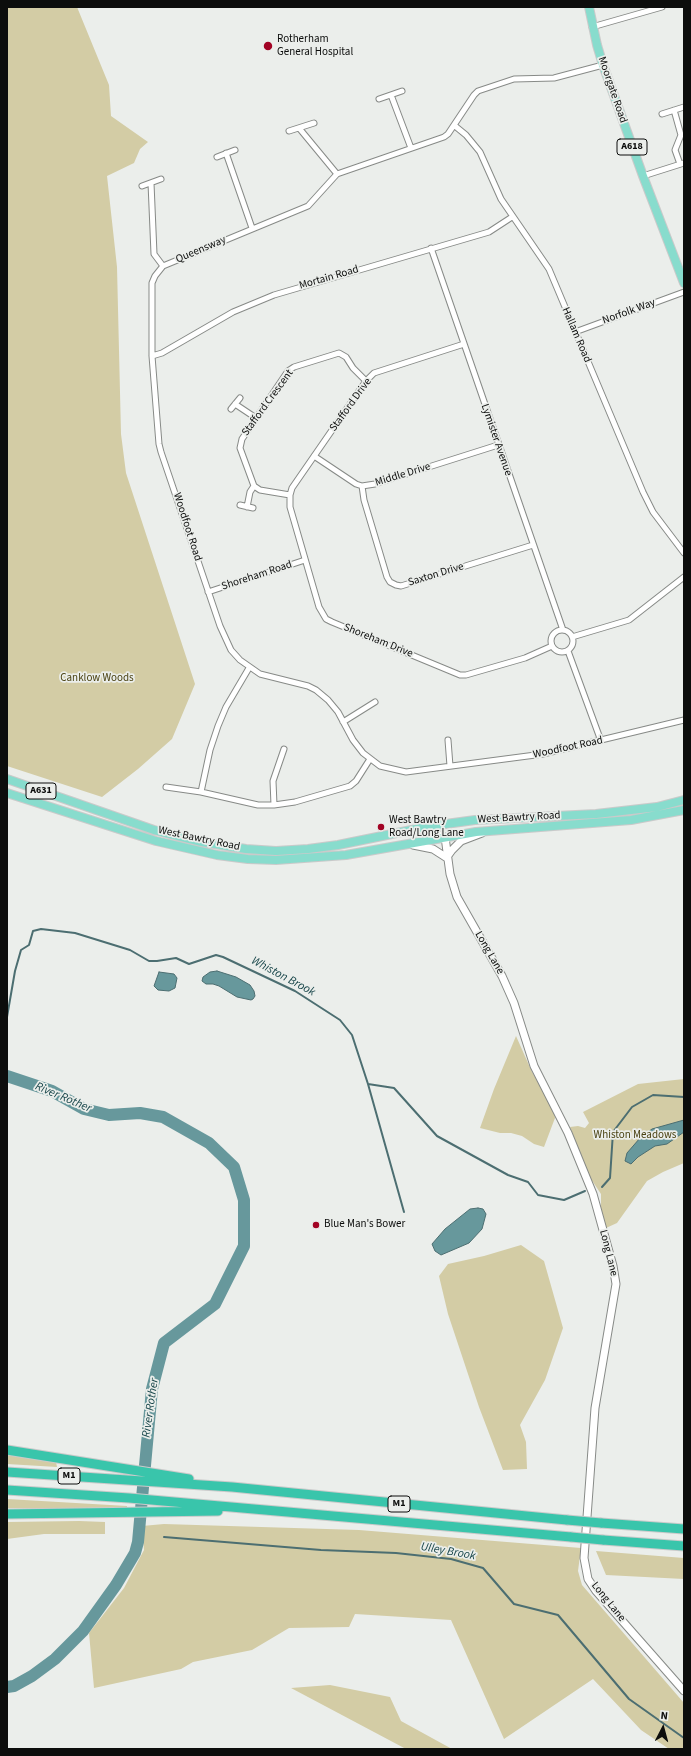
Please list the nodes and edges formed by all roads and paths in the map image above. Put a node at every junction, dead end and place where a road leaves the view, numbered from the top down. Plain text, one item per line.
1 (588, 7) edge
2 (662, 7) edge
3 (592, 27) junction
4 (603, 65) junction
5 (402, 91) dead end
6 (391, 95) junction
7 (379, 99) dead end
8 (684, 107) edge
9 (674, 110) junction
10 (662, 114) dead end
11 (314, 123) dead end
12 (455, 126) junction
13 (299, 128) junction
14 (289, 131) dead end
15 (411, 148) junction
16 (235, 150) dead end
17 (226, 153) junction
18 (217, 156) dead end
19 (682, 163) edge
20 (338, 174) junction
21 (642, 176) junction
22 (161, 179) dead end
23 (151, 183) junction
24 (142, 186) dead end
25 (512, 217) junction
26 (252, 228) junction
27 (432, 248) junction
28 (163, 266) junction
29 (684, 283) edge
30 (684, 292) edge
31 (575, 332) junction
32 (464, 344) junction
33 (152, 356) junction
34 (366, 380) junction
35 (240, 398) dead end
36 (235, 404) junction
37 (232, 409) dead end
38 (256, 418) junction
39 (498, 445) junction
40 (314, 456) junction
41 (254, 486) junction
42 (362, 486) junction
43 (290, 495) junction
44 (240, 505) dead end
45 (247, 507) junction
46 (253, 508) dead end
47 (532, 545) junction
48 (684, 553) edge
49 (305, 560) junction
50 (684, 577) edge
51 (208, 592) junction
52 (563, 630) junction
53 (572, 637) junction
54 (552, 646) junction
55 (568, 650) junction
56 (249, 668) junction
57 (375, 702) dead end
58 (684, 720) edge
59 (343, 722) junction
60 (448, 740) dead end
61 (601, 741) junction
62 (284, 749) dead end
63 (370, 759) junction
64 (450, 766) junction
65 (7, 780) edge
66 (166, 787) dead end
67 (201, 792) junction
68 (10, 794) edge
69 (684, 800) edge
70 (274, 805) junction
71 (684, 810) edge
72 (410, 830) junction
73 (486, 832) junction
74 (445, 837) junction
75 (405, 844) junction
76 (447, 858) junction
77 (7, 1450) edge
78 (7, 1472) edge
79 (156, 1477) junction
80 (7, 1490) edge
81 (266, 1510) junction
82 (7, 1514) edge
83 (684, 1529) edge
84 (684, 1546) edge
85 (684, 1691) edge

1 - 3 main road, Moorgate Road / A618
2 - 3 street
3 - 4 main road, Moorgate Road / A618
4 - 12 street, Queensway
4 - 21 main road, Moorgate Road / A618
5 - 6 street
6 - 7 street
6 - 15 street
8 - 9 street
9 - 10 street
9 - 19 street
11 - 13 street
12 - 15 street, Queensway
12 - 25 street, Hallam Road
13 - 14 street
13 - 20 street
15 - 20 street, Queensway
16 - 17 street
17 - 18 street
17 - 26 street
19 - 21 street
20 - 26 street, Queensway
21 - 29 main road, Moorgate Road / A618
22 - 23 street
23 - 24 street
23 - 28 street, Queensway
25 - 27 street, Mortain Road
25 - 31 street, Hallam Road
26 - 28 street, Queensway
27 - 32 street, Lymister Avenue
27 - 33 street, Mortain Road
28 - 33 street, Woodfoot Road
30 - 31 street, Norfolk Way
31 - 48 street, Hallam Road
32 - 34 street, Stafford Drive
32 - 39 street, Lymister Avenue
33 - 51 street, Woodfoot Road
34 - 38 street, Stafford Crescent
34 - 40 street, Stafford Drive
35 - 36 street
36 - 37 street
36 - 38 street
38 - 41 street, Stafford Crescent
39 - 42 street, Middle Drive
39 - 47 street, Lymister Avenue
40 - 42 street, Middle Drive
40 - 43 street, Stafford Drive
41 - 43 street
41 - 45 street
42 - 47 street, Saxton Drive
43 - 49 street, Shoreham Drive
44 - 45 street
45 - 46 street
47 - 52 street, Lymister Avenue
49 - 51 street, Shoreham Road
49 - 54 street, Shoreham Drive
50 - 53 street
51 - 56 street, Woodfoot Road
52 - 53 street
52 - 54 street
53 - 55 street
54 - 55 street
55 - 61 street
56 - 59 street, Woodfoot Road
56 - 67 street
57 - 59 street
58 - 61 street, Woodfoot Road
59 - 63 street, Woodfoot Road
60 - 64 street
61 - 64 street, Woodfoot Road
62 - 70 street
63 - 64 street, Woodfoot Road
63 - 70 street
65 - 68 main road, West Bawtry Road / A631
65 - 72 main road, West Bawtry Road / A631
66 - 67 street
67 - 70 street
68 - 75 main road, West Bawtry Road / A631
69 - 72 main road, West Bawtry Road / A631
71 - 73 main road, West Bawtry Road / A631
72 - 74 street, A631
73 - 74 main road, West Bawtry Road / A631
73 - 76 street, A631
74 - 75 main road, West Bawtry Road / A631
74 - 76 street, Long Lane
75 - 76 street
76 - 85 street, Long Lane
77 - 79 highway
78 - 79 highway, M1
79 - 83 highway, M1, bridge
80 - 81 highway, M1
81 - 82 highway
81 - 84 highway, M1, bridge

